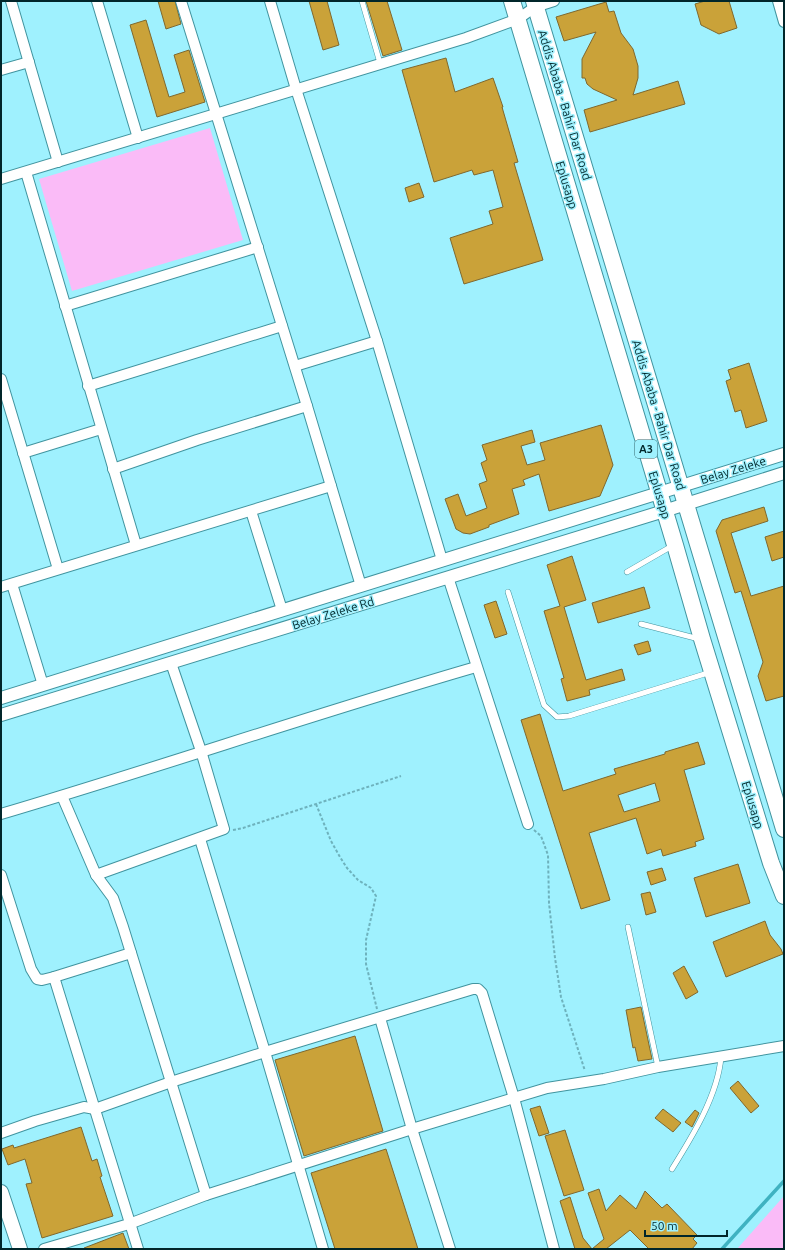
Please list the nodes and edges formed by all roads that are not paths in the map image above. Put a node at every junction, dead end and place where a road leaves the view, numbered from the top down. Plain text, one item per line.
1 (11, 1) edge
2 (97, 1) edge
3 (181, 1) edge
4 (270, 1) edge
5 (362, 1) edge
6 (512, 1) edge
7 (554, 1) edge
8 (778, 1) edge
9 (535, 4) edge
10 (518, 19) junction
11 (784, 22) edge
12 (29, 62) junction
13 (380, 63) junction
14 (1, 70) edge
15 (296, 89) junction
16 (216, 114) junction
17 (138, 138) junction
18 (58, 162) junction
19 (26, 172) junction
20 (1, 179) edge
21 (258, 247) junction
22 (65, 306) junction
23 (282, 326) junction
24 (377, 342) junction
25 (294, 366) junction
26 (1, 379) edge
27 (88, 386) junction
28 (307, 406) junction
29 (101, 429) junction
30 (23, 453) junction
31 (784, 454) edge
32 (113, 468) junction
33 (784, 473) edge
34 (331, 486) junction
35 (680, 486) junction
36 (659, 493) junction
37 (686, 504) junction
38 (251, 511) junction
39 (664, 511) junction
40 (136, 545) junction
41 (675, 545) junction
42 (442, 560) junction
43 (58, 569) junction
44 (627, 572) dead end
45 (448, 577) junction
46 (12, 584) junction
47 (361, 586) junction
48 (1, 587) edge
49 (508, 592) dead end
50 (282, 610) junction
51 (641, 624) dead end
52 (288, 627) junction
53 (702, 640) junction
54 (171, 662) junction
55 (476, 667) junction
56 (712, 672) junction
57 (43, 685) junction
58 (1, 698) edge
59 (47, 701) junction
60 (1, 715) edge
61 (201, 751) junction
62 (62, 796) junction
63 (1, 814) edge
64 (528, 824) road end
65 (784, 830) edge
66 (200, 838) junction
67 (1, 875) edge
68 (96, 875) junction
69 (784, 896) edge
70 (628, 928) dead end
71 (131, 953) junction
72 (54, 978) junction
73 (380, 1018) junction
74 (784, 1046) edge
75 (265, 1052) junction
76 (721, 1057) junction
77 (658, 1067) junction
78 (171, 1082) junction
79 (514, 1098) junction
80 (95, 1109) junction
81 (412, 1129) junction
82 (1, 1133) edge
83 (299, 1166) junction
84 (672, 1169) dead end
85 (1, 1192) edge
86 (206, 1195) junction
87 (129, 1224) junction
88 (20, 1249) edge
89 (44, 1249) edge
90 (138, 1249) edge
91 (323, 1249) edge
92 (450, 1249) edge
93 (554, 1249) edge

1 - 12 street
2 - 17 street
3 - 16 street
4 - 15 street
5 - 13 lane
6 - 10 highway, Eplusapp / A3
7 - 9 street
8 - 11 street
9 - 10 street
9 - 35 highway, Addis Ababa - Bahir Dar Road / A3
10 - 13 street
10 - 36 highway, Eplusapp / A3
12 - 14 street
12 - 18 street
13 - 15 street
15 - 16 street
15 - 24 street
16 - 17 street
16 - 21 street
17 - 18 street
18 - 19 street
19 - 20 street
19 - 22 street
21 - 22 street
21 - 23 street
22 - 27 street
23 - 25 street
23 - 27 street
24 - 25 street
24 - 42 street
25 - 28 street
26 - 30 street
27 - 29 street
28 - 32 street
28 - 34 street
29 - 30 street
29 - 32 street
30 - 43 street
31 - 35 street, Belay Zeleke
32 - 40 street
33 - 37 street, Belay Zeleke
34 - 38 street
34 - 47 street
35 - 36 street, Belay Zeleke
35 - 37 highway, Addis Ababa - Bahir Dar Road / A3
36 - 39 highway, Eplusapp / A3
36 - 42 street, Belay Zeleke Rd
37 - 39 street, Belay Zeleke
37 - 65 highway, Addis Ababa - Bahir Dar Road / A3
38 - 40 street
38 - 50 street
39 - 41 highway, Eplusapp / A3
39 - 45 street, Belay Zeleke Rd
40 - 43 street
41 - 44 lane
41 - 53 highway, Eplusapp / A3
42 - 45 street
42 - 47 street, Belay Zeleke Rd
43 - 46 street
45 - 52 street, Belay Zeleke Rd
45 - 55 street
46 - 48 street
46 - 57 street
47 - 50 street, Belay Zeleke Rd
49 - 56 lane
50 - 52 street
50 - 57 street, Belay Zeleke Rd
51 - 53 lane
52 - 54 street, Belay Zeleke Rd
53 - 56 highway, Eplusapp / A3
54 - 59 street, Belay Zeleke Rd
54 - 61 street
55 - 61 street
55 - 64 street
56 - 69 highway, Eplusapp / A3
57 - 58 street, Belay Zeleke Rd
57 - 59 street
59 - 60 street, Belay Zeleke Rd
61 - 62 street
61 - 66 street
62 - 63 street
62 - 68 street
66 - 68 street
66 - 75 street
67 - 72 street
68 - 71 street
70 - 77 lane
71 - 72 street
71 - 78 street
72 - 80 street
73 - 75 street
73 - 79 street
73 - 81 street
74 - 76 street
75 - 78 street
75 - 83 street
76 - 77 street
76 - 84 lane
77 - 79 street
78 - 80 street
78 - 86 street
79 - 81 street
79 - 93 street
80 - 82 street
80 - 87 street
81 - 83 street
81 - 92 street
83 - 86 street
83 - 91 street
85 - 88 main road
86 - 87 street
87 - 89 street
87 - 90 street

